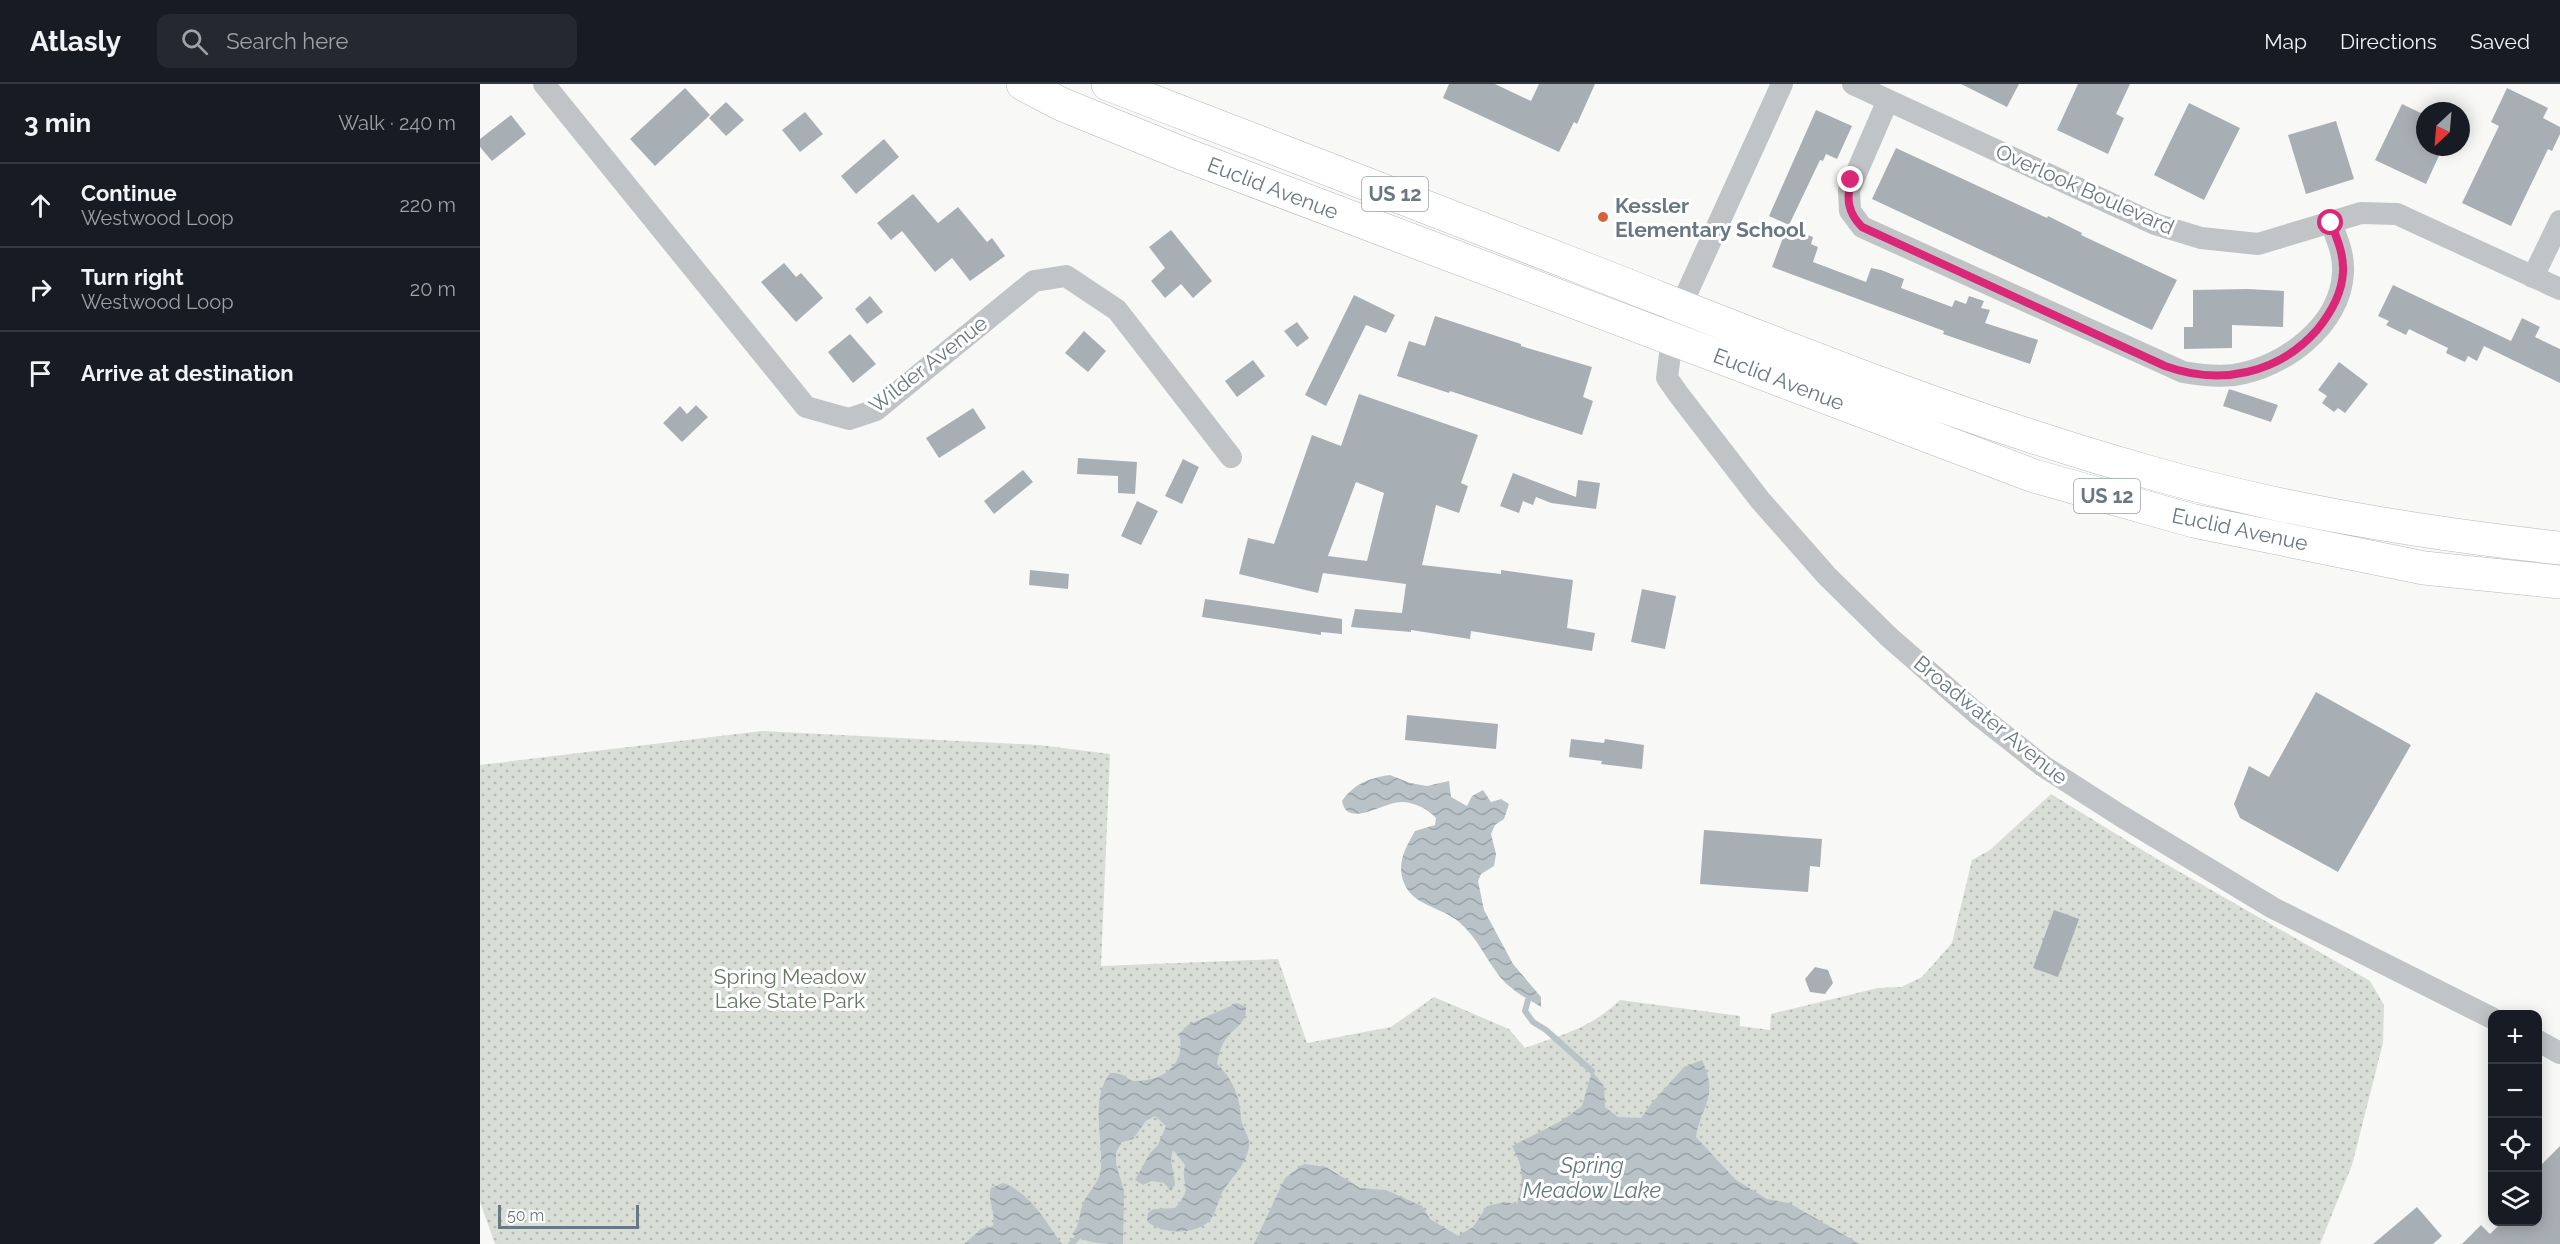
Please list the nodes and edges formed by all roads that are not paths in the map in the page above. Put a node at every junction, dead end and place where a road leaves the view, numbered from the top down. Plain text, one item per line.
1 (543, 84) edge
2 (1023, 84) edge
3 (1108, 84) edge
4 (1782, 84) edge
5 (1853, 84) edge
6 (1888, 100) junction
7 (1192, 117) junction
8 (1181, 153) junction
9 (2560, 221) edge
10 (2331, 223) junction
11 (2533, 277) junction
12 (2560, 289) edge
13 (1676, 323) junction
14 (1231, 457) dead end
15 (2560, 548) edge
16 (2560, 582) edge
17 (2488, 1015) edge
18 (2542, 1043) edge
19 (2560, 1053) edge

1 - 14 street, Wilder Avenue
2 - 8 highway, Euclid Avenue / US 12
3 - 7 highway, Euclid Avenue / US 12
4 - 13 street, Broadwater Avenue
5 - 6 street, Overlook Boulevard
6 - 10 street, Overlook Boulevard
6 - 10 street
7 - 8 highway
7 - 13 highway, Euclid Avenue / US 12
8 - 13 highway, Euclid Avenue / US 12
9 - 11 street
10 - 11 street, Overlook Boulevard
11 - 12 street, Overlook Boulevard
13 - 15 highway, Euclid Avenue / US 12
13 - 16 highway, Euclid Avenue / US 12
13 - 17 street, Broadwater Avenue
18 - 19 street

